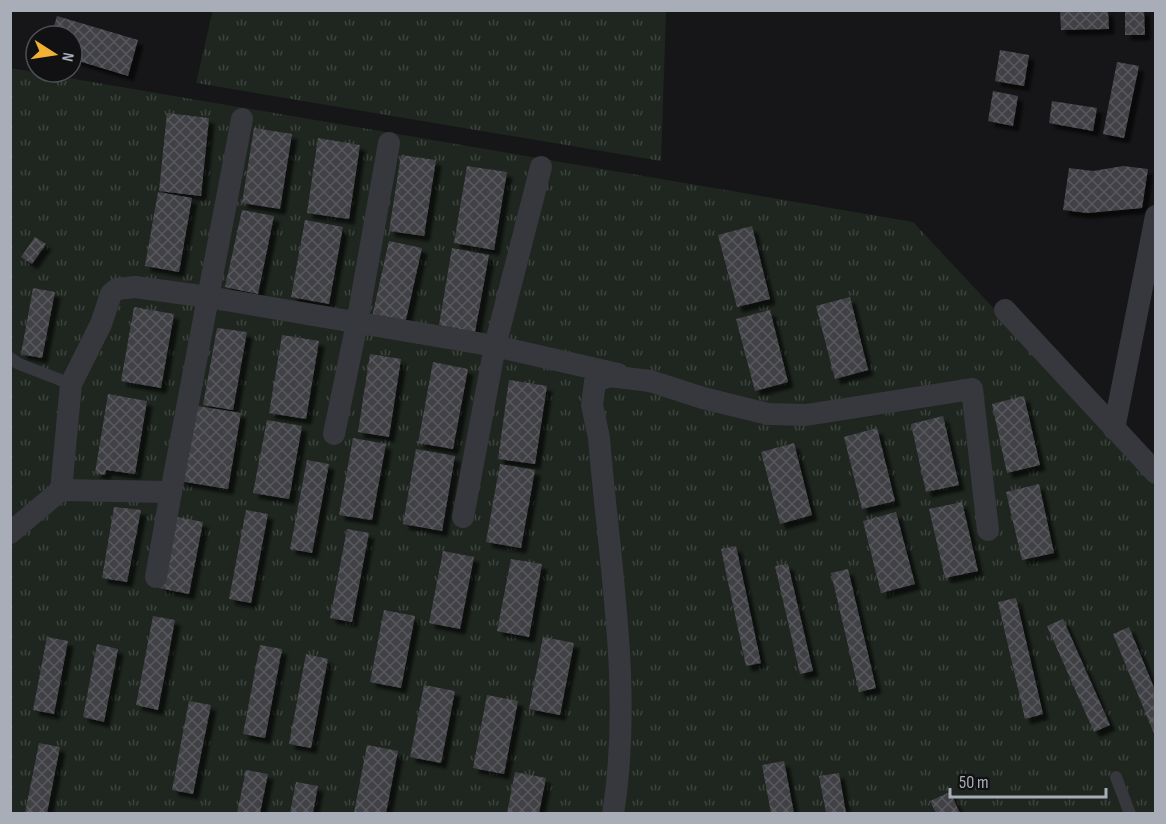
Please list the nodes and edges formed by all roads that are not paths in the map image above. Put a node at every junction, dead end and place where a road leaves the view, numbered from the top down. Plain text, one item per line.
1 (242, 119) dead end
2 (389, 142) dead end
3 (541, 167) dead end
4 (1155, 216) edge
5 (208, 297) junction
6 (1005, 310) dead end
7 (357, 323) junction
8 (495, 346) junction
9 (10, 358) edge
10 (650, 381) junction
11 (71, 384) junction
12 (1114, 429) junction
13 (334, 435) dead end
14 (1155, 473) edge
15 (61, 490) junction
16 (171, 492) junction
17 (463, 517) dead end
18 (988, 530) dead end
19 (10, 533) edge
20 (156, 577) dead end
21 (1116, 777) dead end
22 (613, 813) edge
23 (1130, 813) edge

1 - 5 street
2 - 7 street
3 - 8 street
4 - 12 street
5 - 7 street
5 - 11 street
5 - 16 street
6 - 12 street
7 - 8 street
7 - 13 street
8 - 10 street
8 - 17 street
9 - 11 lane
10 - 18 street
10 - 22 street
11 - 15 street
12 - 14 street
15 - 16 street
15 - 19 street
16 - 20 street
21 - 23 lane

